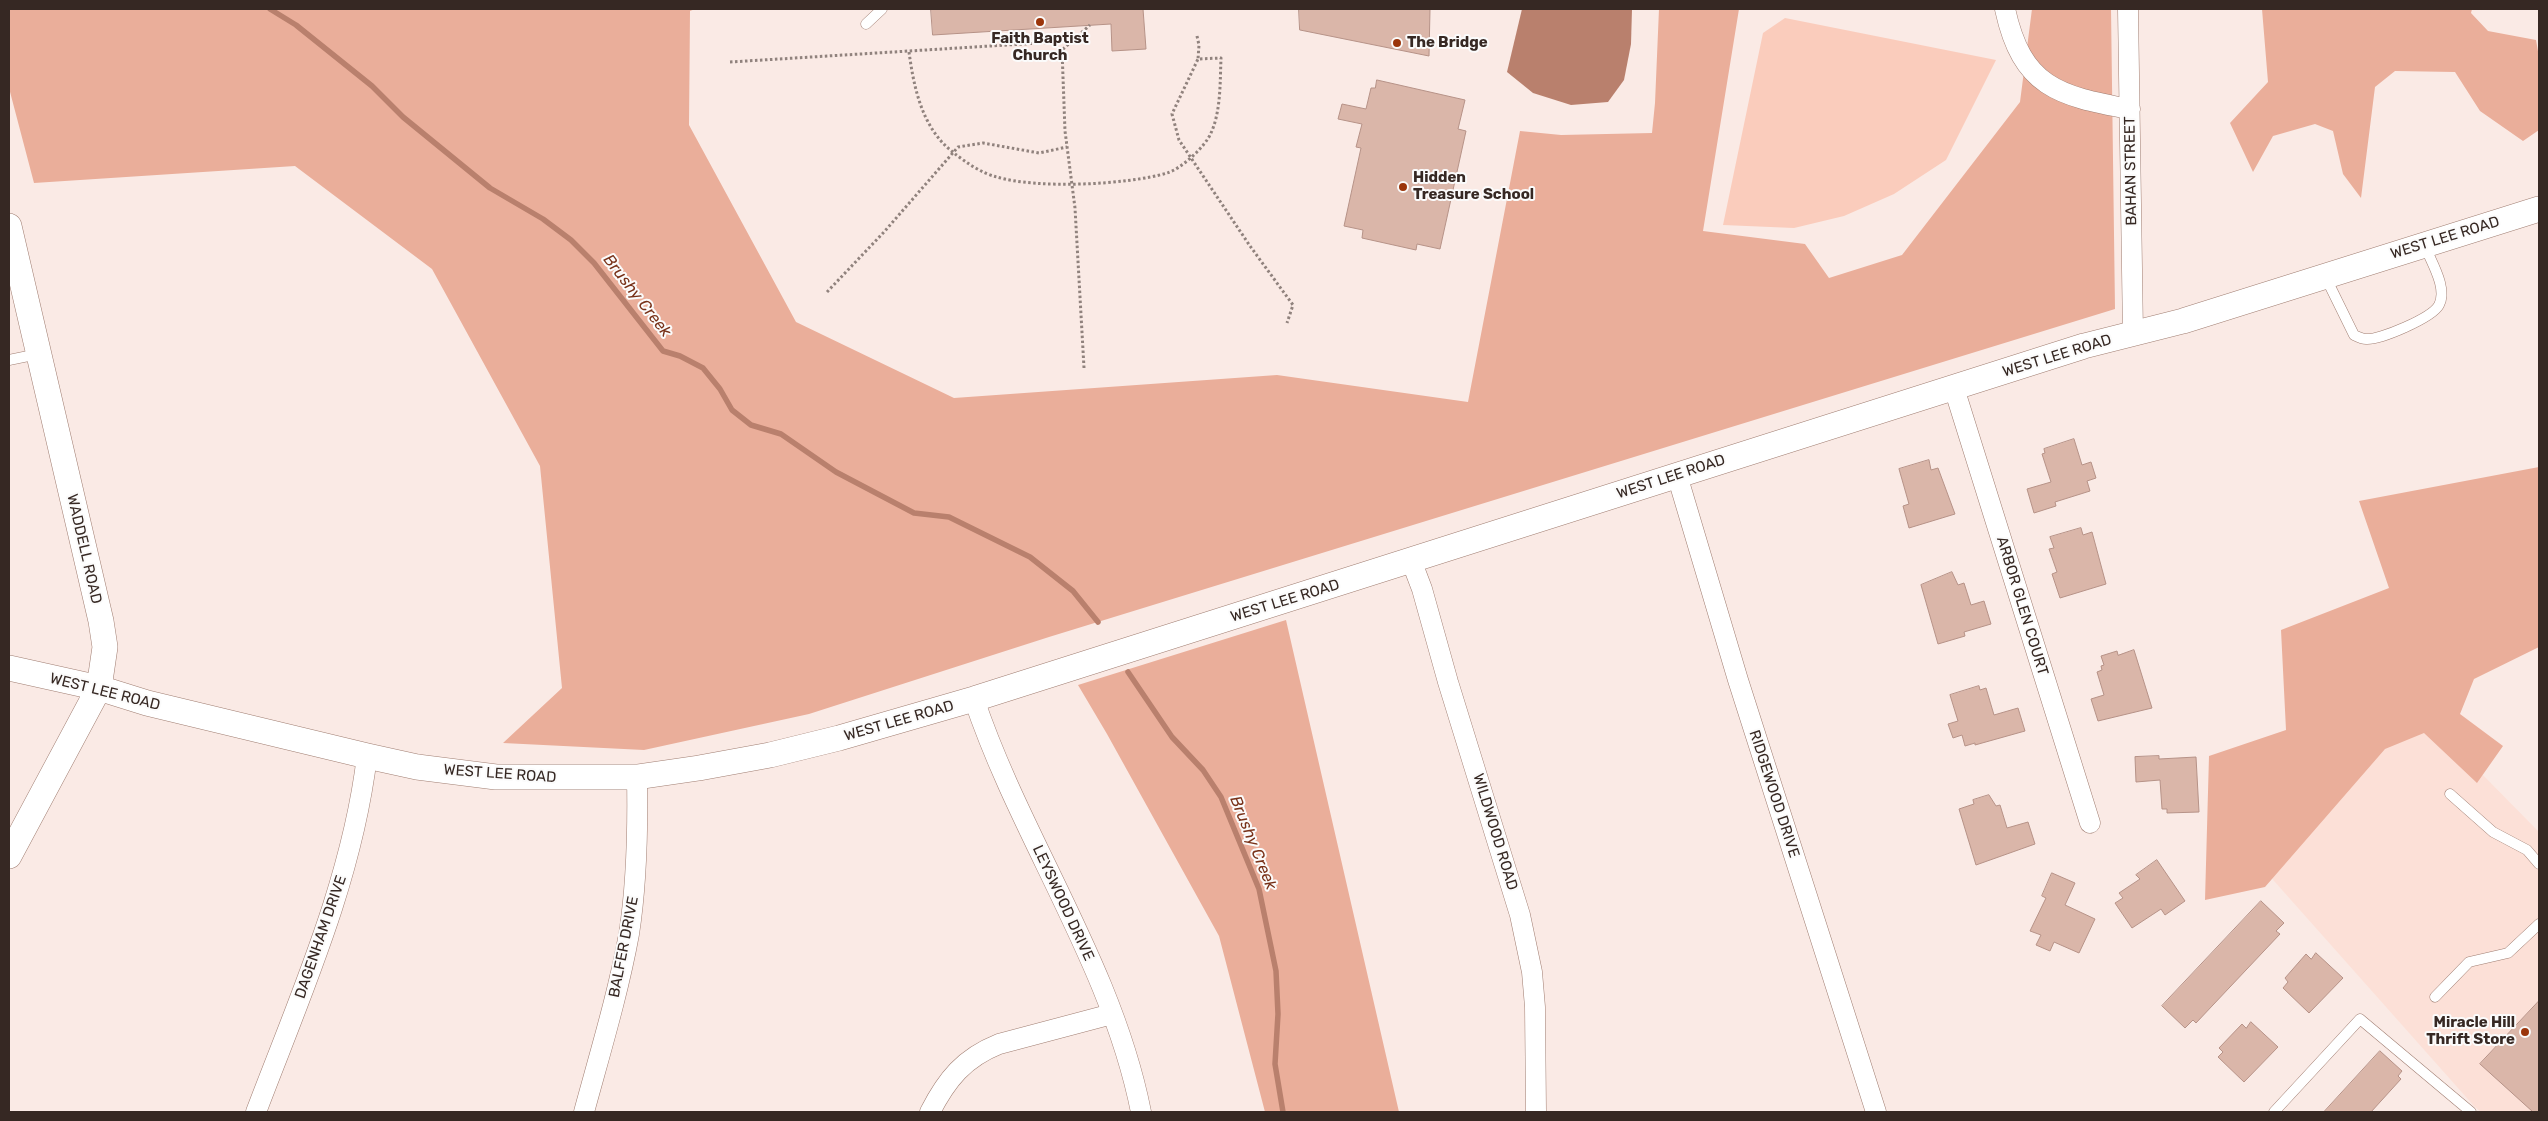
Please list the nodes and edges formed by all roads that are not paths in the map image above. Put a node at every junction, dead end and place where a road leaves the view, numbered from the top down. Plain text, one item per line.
1 (882, 9) edge
2 (2005, 9) edge
3 (2128, 9) edge
4 (866, 24) dead end
5 (2130, 109) junction
6 (2539, 209) edge
7 (9, 226) edge
8 (2425, 245) junction
9 (2325, 275) junction
10 (2133, 334) junction
11 (38, 354) junction
12 (9, 360) edge
13 (1954, 388) junction
14 (1677, 475) junction
15 (1411, 560) junction
16 (9, 668) edge
17 (99, 688) junction
18 (974, 699) junction
19 (367, 756) junction
20 (637, 778) junction
21 (2450, 794) dead end
22 (2090, 824) dead end
23 (9, 856) edge
24 (2539, 864) edge
25 (2539, 924) edge
26 (2435, 998) dead end
27 (1112, 1014) junction
28 (256, 1112) edge
29 (584, 1112) edge
30 (930, 1112) edge
31 (1141, 1112) edge
32 (1536, 1112) edge
33 (1876, 1112) edge
34 (2274, 1112) edge
35 (2471, 1112) edge

1 - 4 lane
2 - 5 street
3 - 5 street, BAHAN STREET
5 - 10 street, BAHAN STREET
6 - 8 street, WEST LEE ROAD
7 - 11 street, WADDELL ROAD
8 - 9 street, WEST LEE ROAD
8 - 9 lane
9 - 10 street, WEST LEE ROAD
10 - 13 street, WEST LEE ROAD
11 - 12 lane
11 - 17 street, WADDELL ROAD
13 - 14 street, WEST LEE ROAD
13 - 22 street, ARBOR GLEN COURT
14 - 15 street, WEST LEE ROAD
14 - 33 street, RIDGEWOOD DRIVE
15 - 18 street, WEST LEE ROAD
15 - 32 street, WILDWOOD ROAD
16 - 17 street, WEST LEE ROAD
17 - 19 street, WEST LEE ROAD
17 - 23 street, WADDELL ROAD
18 - 20 street, WEST LEE ROAD
18 - 27 street, LEYSWOOD DRIVE
19 - 20 street, WEST LEE ROAD
19 - 28 street, DAGENHAM DRIVE
20 - 29 street, BALFER DRIVE
21 - 24 lane
25 - 26 lane
27 - 30 street
27 - 31 street, LEYSWOOD DRIVE
34 - 35 lane

